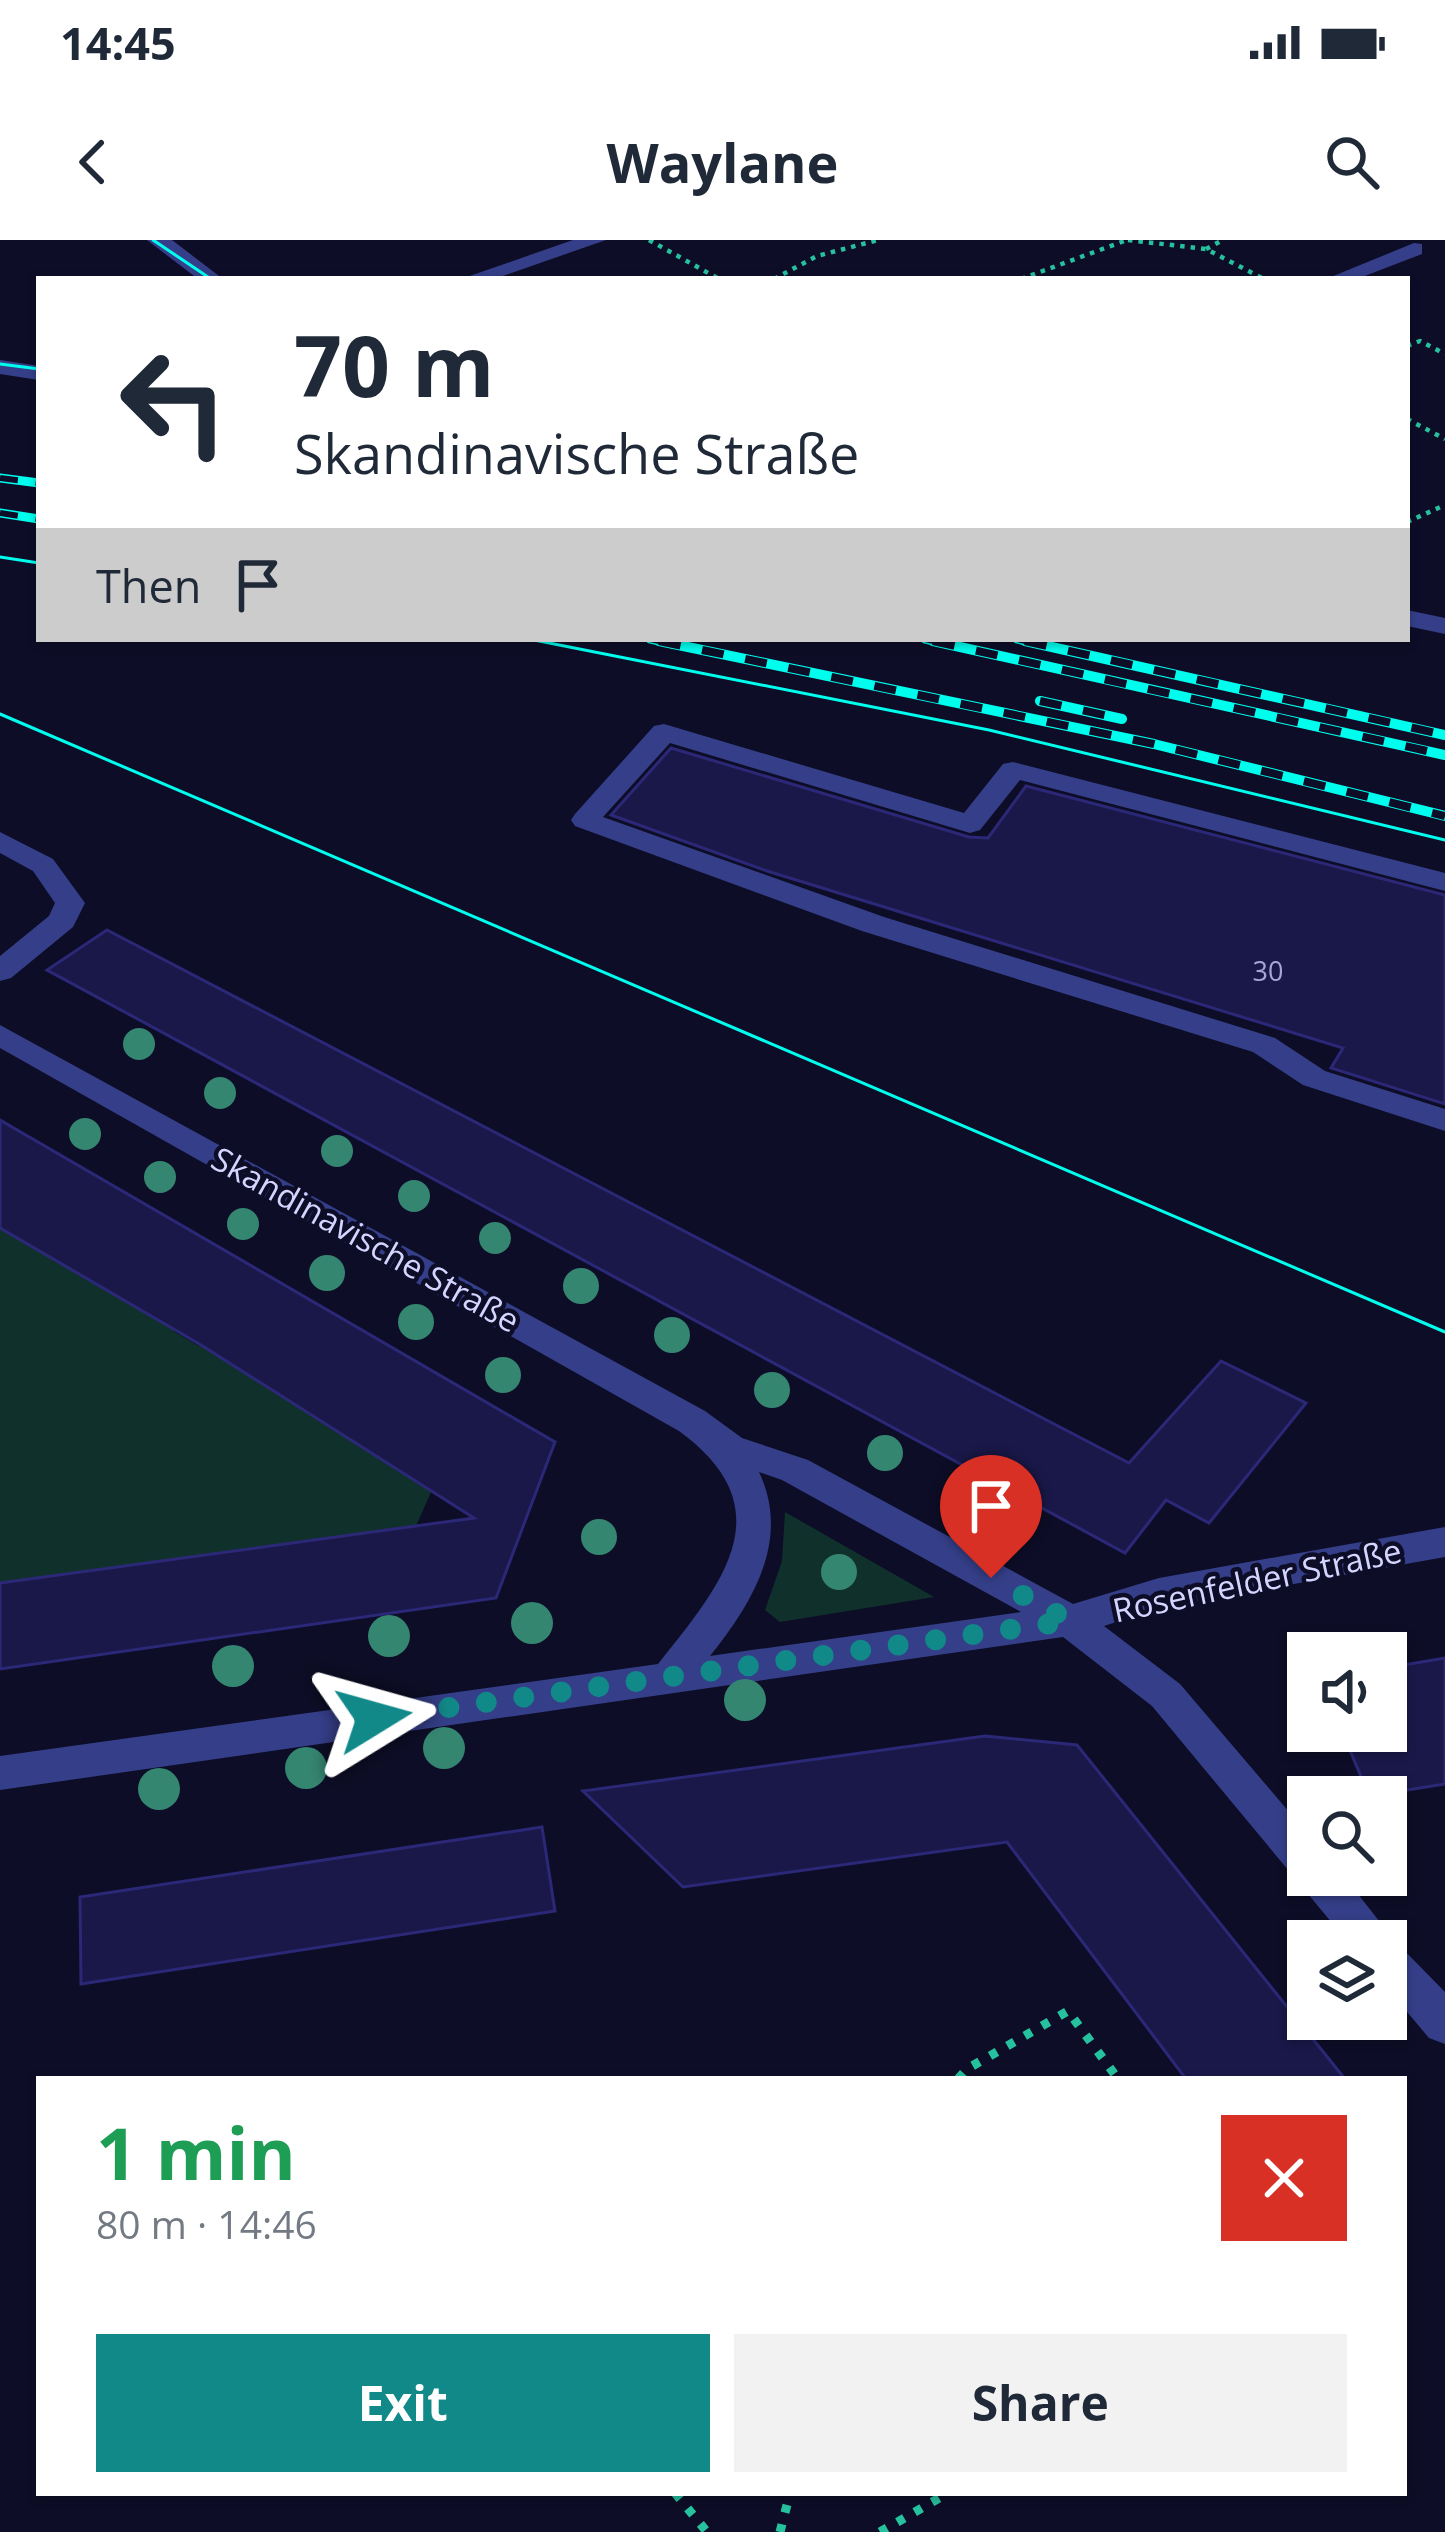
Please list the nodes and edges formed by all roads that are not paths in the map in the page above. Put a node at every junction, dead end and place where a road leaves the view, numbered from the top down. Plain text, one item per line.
1 (158, 240) edge
2 (595, 240) edge
3 (1412, 249) edge
4 (208, 276) edge
5 (481, 276) edge
6 (1344, 276) edge
7 (0, 368) edge
8 (36, 373) edge
9 (1410, 619) edge
10 (1445, 626) edge
11 (0, 841) edge
12 (1445, 882) edge
13 (0, 971) edge
14 (0, 1035) edge
15 (1445, 1120) edge
16 (729, 1448) junction
17 (1445, 1542) edge
18 (1070, 1621) junction
19 (672, 1674) junction
20 (0, 1773) edge
21 (1287, 1839) edge
22 (1335, 1896) edge
23 (1355, 1920) edge
24 (1407, 1980) edge
25 (1445, 2024) edge

1 - 4 street
2 - 5 street
3 - 6 street
7 - 8 street
9 - 10 street
11 - 13 street
12 - 15 street
14 - 16 street, Skandinavische Straße
16 - 18 street, Skandinavische Straße
16 - 19 street
17 - 18 street, Rosenfelder Straße
18 - 19 street, Rosenfelder Straße
18 - 21 street, Skandinavische Straße
19 - 20 street, Rosenfelder Straße
22 - 23 street
24 - 25 street

